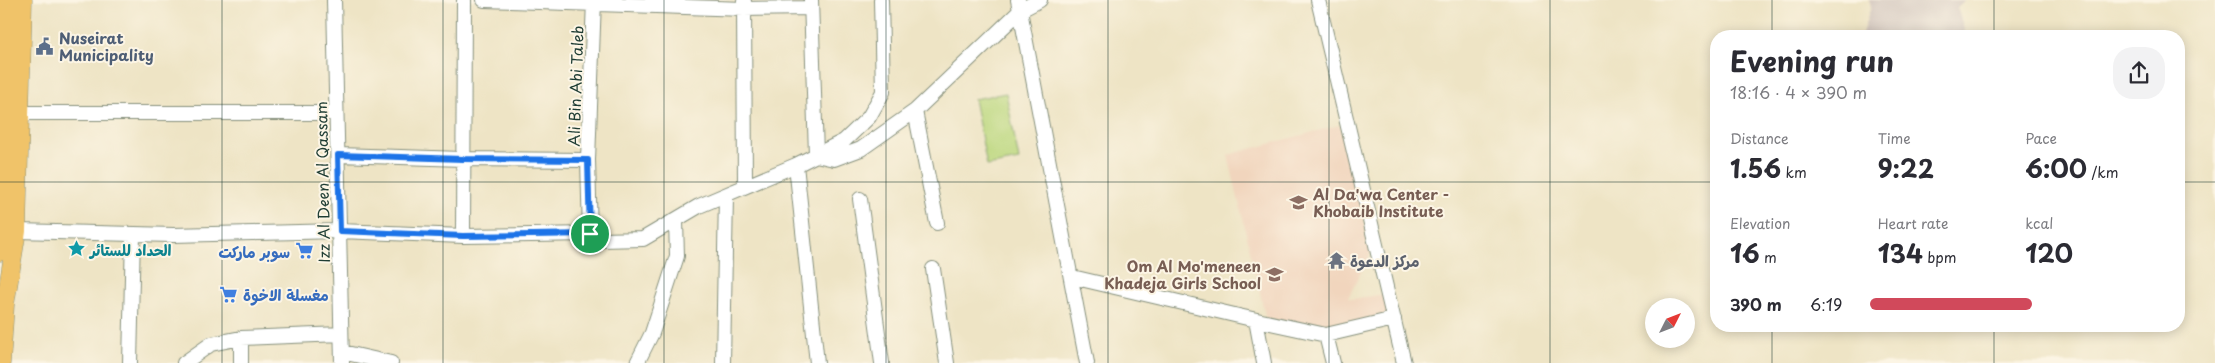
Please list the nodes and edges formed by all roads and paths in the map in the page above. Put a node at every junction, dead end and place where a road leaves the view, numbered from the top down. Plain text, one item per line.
1 (6, 0) edge
2 (22, 0) edge
3 (334, 0) edge
4 (464, 0) edge
5 (484, 0) edge
6 (881, 0) edge
7 (1040, 0) edge
8 (1318, 0) edge
9 (594, 2) edge
10 (811, 4) edge
11 (744, 5) edge
12 (1019, 5) edge
13 (3, 52) edge
14 (915, 111) junction
15 (12, 113) junction
16 (336, 113) junction
17 (338, 155) junction
18 (816, 155) junction
19 (463, 159) junction
20 (588, 160) junction
21 (796, 165) junction
22 (7, 168) edge
23 (745, 186) junction
24 (726, 195) junction
25 (860, 199) dead end
26 (676, 221) junction
27 (937, 222) dead end
28 (340, 231) junction
29 (133, 234) junction
30 (590, 234) junction
31 (3, 236) edge
32 (463, 236) junction
33 (933, 269) dead end
34 (1072, 277) junction
35 (1394, 319) junction
36 (1256, 320) junction
37 (342, 334) junction
38 (1326, 334) junction
39 (241, 338) junction
40 (342, 357) edge
41 (1, 363) edge
42 (130, 363) edge
43 (184, 363) edge
44 (241, 363) edge
45 (391, 363) edge
46 (637, 363) edge
47 (723, 363) edge
48 (817, 363) edge
49 (882, 363) edge
50 (947, 363) edge
51 (1087, 363) edge
52 (1264, 363) edge
53 (1333, 363) edge
54 (1404, 363) edge

1 - 13 main road
2 - 15 main road
3 - 16 street, Izz Al Deen Al Qassam
4 - 19 street
5 - 9 street
6 - 18 street
7 - 12 street
8 - 35 street
9 - 11 street
9 - 20 street, Ali Bin Abi Taleb
10 - 11 street
10 - 18 street
11 - 23 street
12 - 14 street
12 - 34 street
13 - 15 main road
14 - 18 street
14 - 27 street
15 - 16 street
15 - 22 main road
16 - 17 street, Izz Al Deen Al Qassam
17 - 19 street
17 - 28 street, Izz Al Deen Al Qassam
18 - 21 street
19 - 20 street
19 - 32 street
20 - 30 street, Ali Bin Abi Taleb
21 - 23 street
21 - 48 street
22 - 31 main road
23 - 24 street
24 - 26 street
24 - 47 street
25 - 49 street
26 - 30 street
26 - 46 street
28 - 29 street
28 - 32 street
28 - 37 street, Izz Al Deen Al Qassam
29 - 31 street
29 - 42 street
30 - 32 street
31 - 41 main road
33 - 50 street
34 - 36 street
34 - 51 street
35 - 38 street
35 - 54 street
36 - 38 street
36 - 52 street
37 - 39 street
37 - 40 street, Izz Al Deen Al Qassam
38 - 53 street
39 - 43 street
39 - 44 street
40 - 45 street

